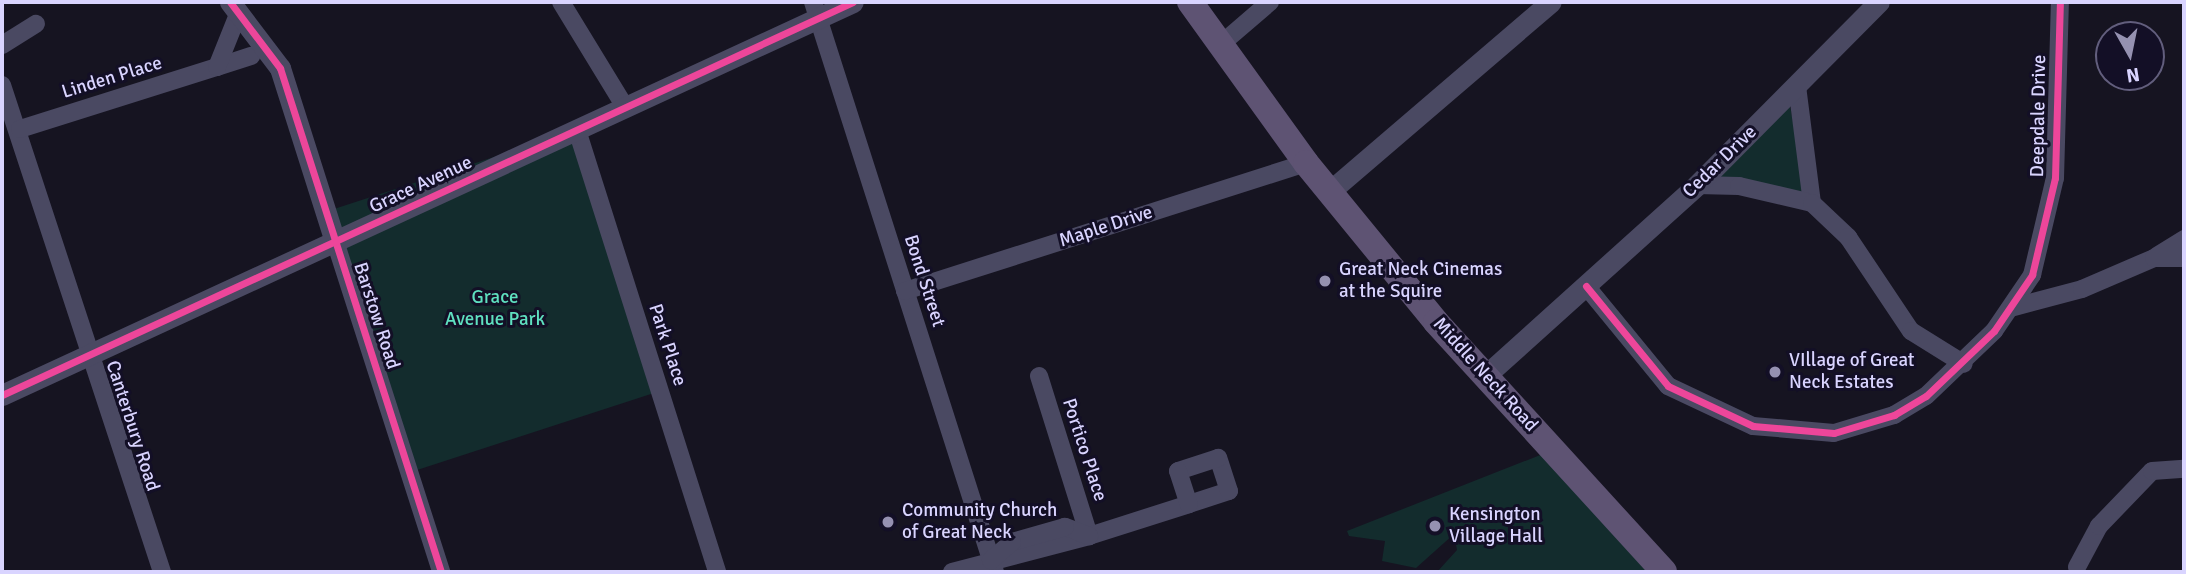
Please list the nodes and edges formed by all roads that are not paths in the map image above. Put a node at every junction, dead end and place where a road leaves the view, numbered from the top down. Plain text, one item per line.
1 (562, 2) edge
2 (853, 2) edge
3 (1190, 2) edge
4 (1270, 2) edge
5 (1551, 2) edge
6 (1879, 2) edge
7 (2060, 2) edge
8 (239, 5) edge
9 (815, 10) edge
10 (36, 24) dead end
11 (2, 44) edge
12 (1220, 45) junction
13 (251, 56) dead end
14 (217, 67) junction
15 (2, 85) edge
16 (1797, 86) junction
17 (625, 107) junction
18 (20, 129) junction
19 (577, 130) junction
20 (1306, 163) junction
21 (1697, 185) junction
22 (1329, 192) junction
23 (1812, 203) junction
24 (2184, 239) edge
25 (335, 241) junction
26 (2154, 258) junction
27 (2184, 258) edge
28 (1586, 286) junction
29 (905, 291) junction
30 (2014, 307) junction
31 (1554, 315) junction
32 (93, 353) junction
33 (1964, 364) junction
34 (1484, 374) junction
35 (1039, 376) dead end
36 (2, 396) edge
37 (2184, 469) edge
38 (1189, 504) dead end
39 (1089, 536) junction
40 (993, 566) edge
41 (2077, 567) dead end
42 (162, 572) edge
43 (441, 572) edge
44 (717, 572) edge
45 (952, 572) edge
46 (1664, 572) edge

1 - 17 street
2 - 9 street, Grace Avenue
3 - 12 main road, Middle Neck Road
4 - 12 street
5 - 22 street
6 - 16 street, Cedar Drive
7 - 30 street, Deepdale Drive
8 - 14 street
8 - 25 street, Barstow Road
9 - 17 street, Grace Avenue
9 - 29 street, Bond Street
10 - 11 street
12 - 20 main road, Middle Neck Road
13 - 14 street, Linden Place
14 - 18 street, Linden Place
15 - 18 street, Canterbury Road
16 - 21 street, Cedar Drive
16 - 23 street
17 - 19 street, Grace Avenue
18 - 32 street, Canterbury Road
19 - 25 street, Grace Avenue
19 - 44 street, Park Place
20 - 22 main road, Middle Neck Road
20 - 29 street, Maple Drive
21 - 23 street
21 - 28 street, Cedar Drive
22 - 34 main road, Middle Neck Road
23 - 33 street
24 - 26 street
25 - 32 street, Grace Avenue
25 - 43 street, Barstow Road
26 - 27 street
26 - 30 street
28 - 31 street, Cedar Drive
28 - 33 street, Deepdale Drive
29 - 40 street, Bond Street
30 - 33 street, Deepdale Drive
31 - 34 street, Cedar Drive
31 - 34 street
32 - 36 street, Grace Avenue
32 - 42 street, Canterbury Road
34 - 46 main road, Middle Neck Road
35 - 39 street, Portico Place
37 - 41 street
38 - 39 street
39 - 40 street
40 - 45 street

